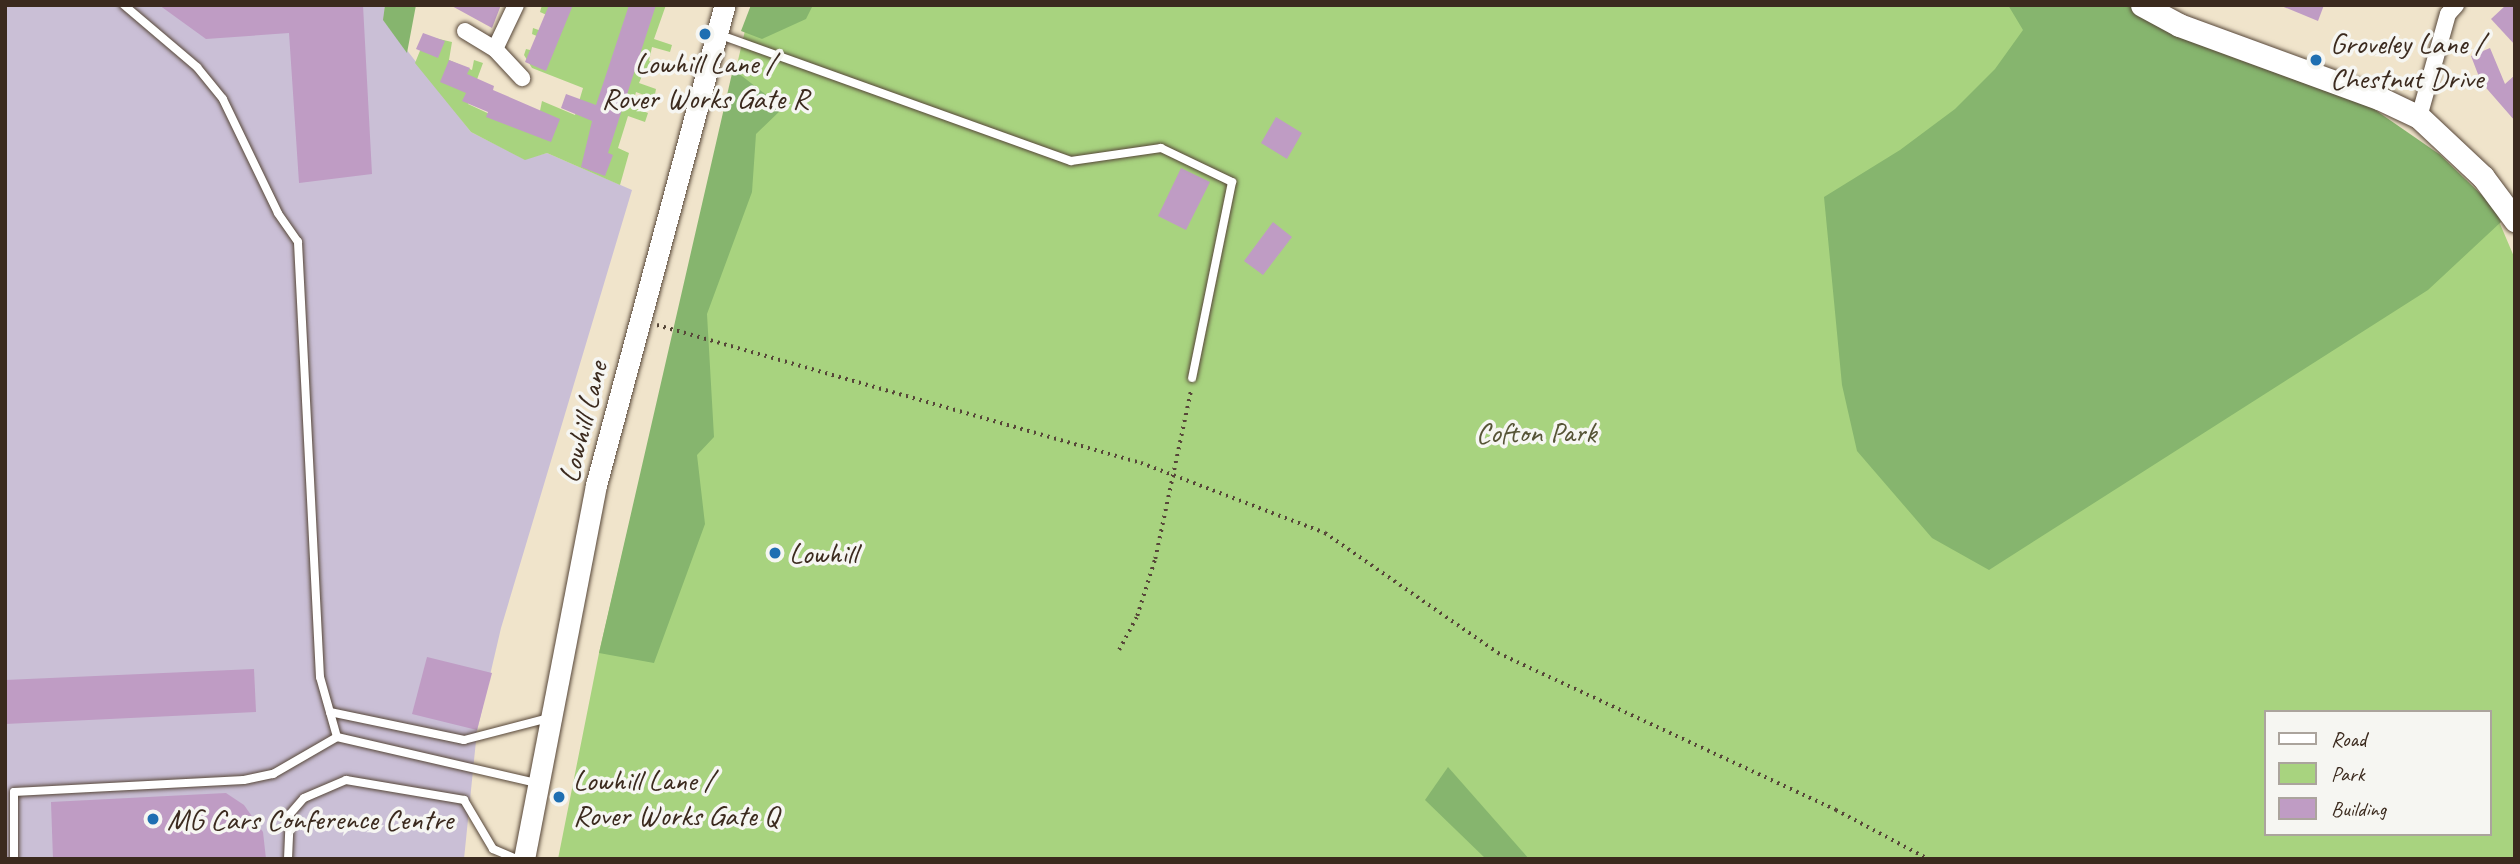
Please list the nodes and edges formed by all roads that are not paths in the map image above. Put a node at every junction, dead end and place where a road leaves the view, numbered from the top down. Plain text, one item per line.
1 (124, 5) edge
2 (516, 5) edge
3 (725, 5) edge
4 (2142, 5) edge
5 (2456, 5) edge
6 (465, 31) dead end
7 (716, 33) junction
8 (495, 49) junction
9 (522, 78) dead end
10 (2419, 117) junction
11 (2515, 220) edge
12 (1192, 378) road end
13 (330, 712) junction
14 (551, 717) junction
15 (337, 737) junction
16 (539, 783) junction
17 (14, 859) edge
18 (288, 859) edge
19 (517, 859) edge
20 (524, 859) edge

1 - 13 lane
2 - 8 street
3 - 7 street, Lowhill Lane
4 - 10 main road
5 - 10 street
6 - 8 street
7 - 12 lane
7 - 14 street, Lowhill Lane
8 - 9 street
10 - 11 main road
13 - 14 lane
13 - 15 lane
14 - 16 street, Lowhill Lane
15 - 16 lane
15 - 17 lane
16 - 20 street, Lowhill Lane
18 - 19 lane

